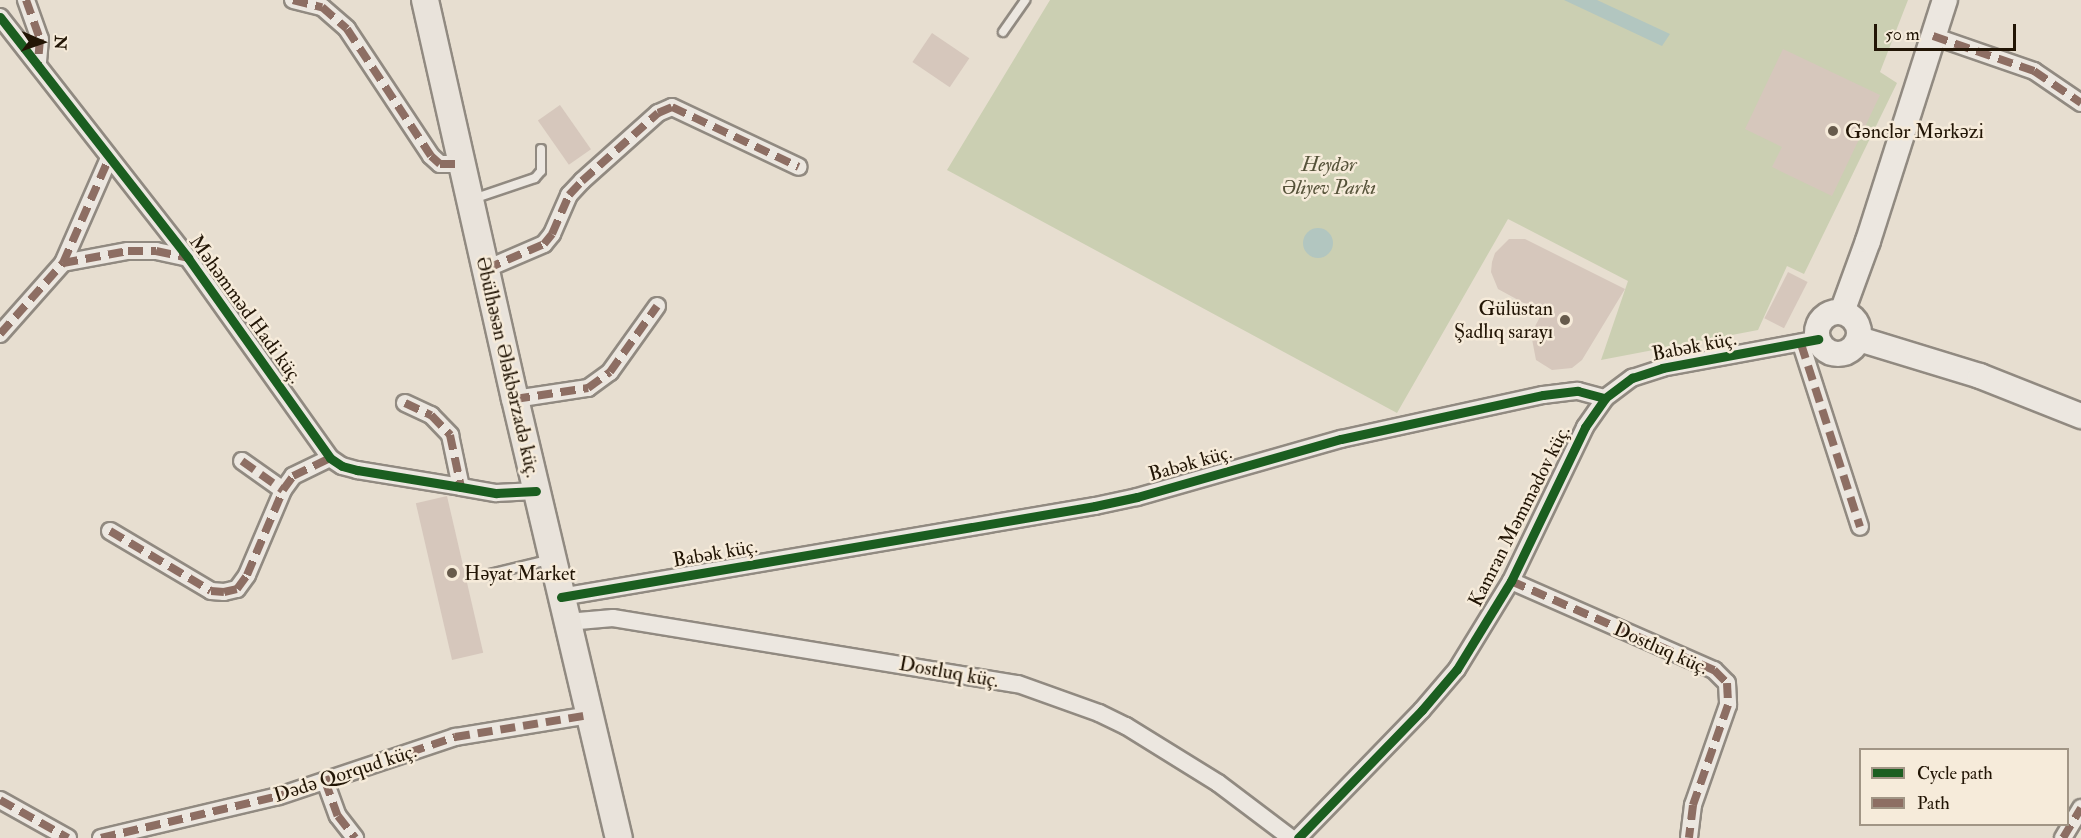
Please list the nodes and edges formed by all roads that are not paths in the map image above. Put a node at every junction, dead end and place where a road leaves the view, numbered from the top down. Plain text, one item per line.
1 (26, 0) edge
2 (293, 0) edge
3 (425, 0) edge
4 (1025, 0) edge
5 (1945, 0) edge
6 (0, 17) edge
7 (1003, 32) dead end
8 (1933, 36) junction
9 (38, 64) junction
10 (2081, 103) edge
11 (541, 149) dead end
12 (109, 158) junction
13 (462, 164) junction
14 (799, 166) dead end
15 (470, 200) junction
16 (188, 258) junction
17 (63, 263) junction
18 (486, 269) junction
19 (657, 306) dead end
20 (1842, 312) junction
21 (0, 334) edge
22 (1859, 339) junction
23 (1809, 342) junction
24 (1605, 398) junction
25 (515, 399) junction
26 (405, 403) dead end
27 (2081, 416) edge
28 (330, 458) junction
29 (242, 461) dead end
30 (460, 487) junction
31 (283, 490) junction
32 (536, 491) junction
33 (1860, 527) dead end
34 (110, 531) dead end
35 (552, 559) junction
36 (486, 575) dead end
37 (1511, 581) junction
38 (561, 597) junction
39 (567, 622) junction
40 (590, 715) junction
41 (325, 781) junction
42 (0, 800) edge
43 (2081, 808) edge
44 (68, 838) edge
45 (101, 838) edge
46 (355, 838) edge
47 (619, 838) edge
48 (1291, 838) edge
49 (1298, 838) edge
50 (1689, 838) edge
51 (2063, 838) edge

1 - 9 street
2 - 13 street
3 - 13 main road, Əbülhəsən Ələkbərzadə küç.
4 - 7 lane
5 - 8 street
6 - 9 street, Məhəmməd Hadi küç.
8 - 10 street
8 - 20 street
9 - 12 street, Məhəmməd Hadi küç.
11 - 15 lane
12 - 16 street, Məhəmməd Hadi küç.
12 - 17 street
13 - 15 main road, Əbülhəsən Ələkbərzadə küç.
14 - 18 street
15 - 18 main road, Əbülhəsən Ələkbərzadə küç.
16 - 17 street
16 - 28 street, Məhəmməd Hadi küç.
17 - 21 street
18 - 25 main road, Əbülhəsən Ələkbərzadə küç.
19 - 25 street
20 - 22 street
20 - 23 street
22 - 23 street
22 - 27 street
23 - 24 street, Babək küç.
23 - 33 street
24 - 37 street, Kamran Məmmədov küç.
24 - 38 street, Babək küç.
25 - 32 main road, Əbülhəsən Ələkbərzadə küç.
26 - 30 street
28 - 30 street
28 - 31 street
29 - 31 street
30 - 32 street
31 - 34 street
32 - 35 main road, Əbülhəsən Ələkbərzadə küç.
35 - 36 lane
35 - 38 main road, Əbülhəsən Ələkbərzadə küç.
37 - 49 street, Kamran Məmmədov küç.
37 - 50 street, Dostluq küç.
38 - 39 main road, Əbülhəsən Ələkbərzadə küç.
39 - 40 main road, Əbülhəsən Ələkbərzadə küç.
39 - 48 street, Dostluq küç.
40 - 41 street, Dədə Qorqud küç.
40 - 47 main road, Əbülhəsən Ələkbərzadə küç.
41 - 45 street, Dədə Qorqud küç.
41 - 46 street
42 - 44 street
43 - 51 street

